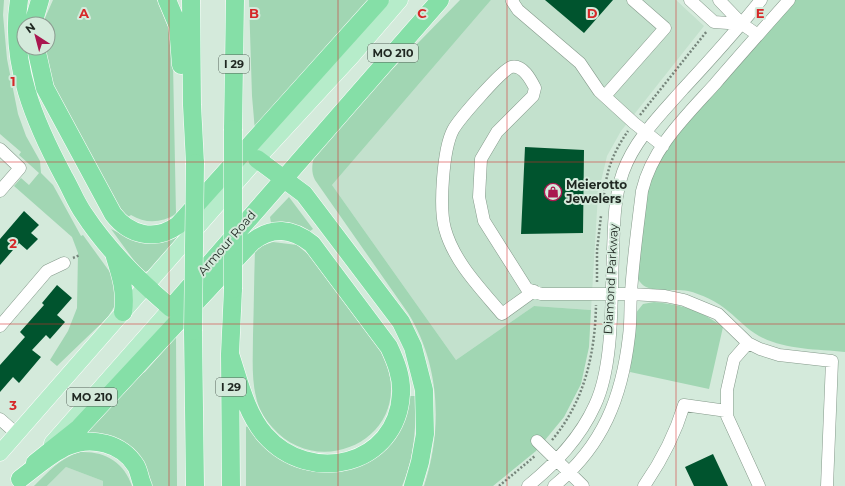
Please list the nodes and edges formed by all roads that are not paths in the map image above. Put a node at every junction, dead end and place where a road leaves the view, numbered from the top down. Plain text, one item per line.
1 (19, 0) edge
2 (40, 0) edge
3 (167, 0) edge
4 (191, 0) edge
5 (235, 0) edge
6 (380, 0) edge
7 (400, 0) edge
8 (440, 0) edge
9 (513, 0) edge
10 (633, 0) edge
11 (690, 0) edge
12 (719, 0) edge
13 (761, 0) edge
14 (789, 0) edge
15 (35, 16) edge
16 (742, 24) junction
17 (758, 35) junction
18 (38, 56) edge
19 (605, 96) junction
20 (192, 105) junction
21 (646, 133) junction
22 (663, 146) junction
23 (0, 149) edge
24 (257, 159) junction
25 (283, 179) junction
26 (0, 191) edge
27 (113, 250) junction
28 (64, 263) dead end
29 (146, 286) junction
30 (534, 291) junction
31 (611, 294) junction
32 (631, 294) junction
33 (171, 308) junction
34 (123, 312) junction
35 (0, 326) edge
36 (748, 343) junction
37 (230, 354) junction
38 (727, 411) junction
39 (0, 419) edge
40 (17, 434) junction
41 (537, 440) dead end
42 (0, 453) edge
43 (558, 460) junction
44 (35, 463) junction
45 (570, 473) junction
46 (17, 482) edge
47 (756, 484) edge
48 (142, 486) edge
49 (195, 486) edge
50 (232, 486) edge
51 (413, 486) edge
52 (528, 486) edge
53 (554, 486) edge
54 (583, 486) edge
55 (644, 486) edge
56 (827, 486) edge

1 - 27 highway
2 - 15 highway
3 - 20 highway
4 - 20 highway
5 - 37 highway, I 29, bridge
6 - 18 highway
7 - 24 main road, MO 210
8 - 25 highway, Armour Road / MO 210
9 - 19 street
10 - 19 street
11 - 16 street
12 - 16 street
13 - 16 street, Diamond Parkway
14 - 17 street, Diamond Parkway
16 - 17 street
16 - 21 street, Diamond Parkway
17 - 22 street, Diamond Parkway
19 - 21 street
20 - 49 highway, bridge
21 - 22 street
21 - 31 street, Diamond Parkway
22 - 32 street, Diamond Parkway
23 - 26 street
24 - 25 highway
24 - 29 main road, MO 210
25 - 33 highway, Armour Road / MO 210
25 - 51 highway
27 - 29 highway
27 - 34 highway
28 - 35 street
29 - 33 highway
29 - 34 main road, MO 210
30 - 30 street
30 - 31 street
31 - 32 street
31 - 43 street, Diamond Parkway
32 - 36 street
32 - 45 street, Diamond Parkway
33 - 44 main road, Armour Road / MO 210
34 - 40 main road, MO 210
36 - 38 street
36 - 56 street
37 - 44 highway
37 - 50 highway, I 29
38 - 47 street
38 - 55 street
39 - 40 street
40 - 42 main road, MO 210
41 - 43 street
43 - 45 street
43 - 52 street, Diamond Parkway
44 - 46 main road, Armour Road / MO 210
45 - 53 street, Diamond Parkway
45 - 54 street
46 - 48 highway

